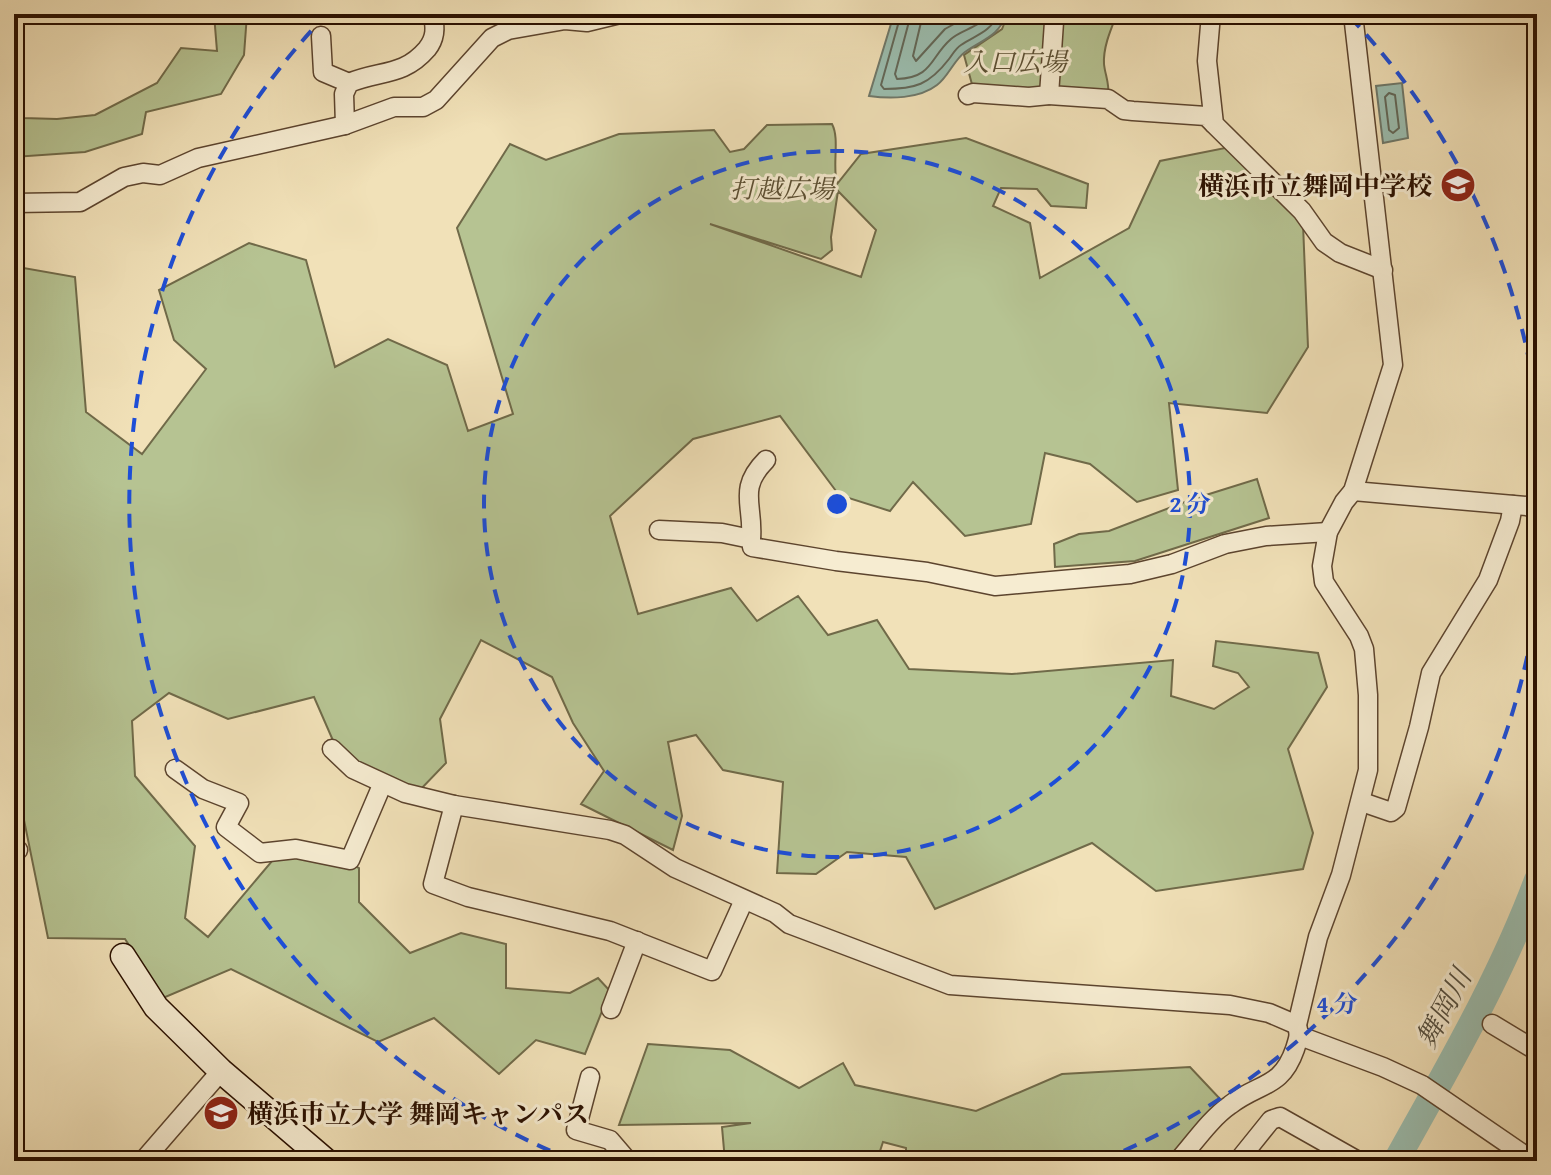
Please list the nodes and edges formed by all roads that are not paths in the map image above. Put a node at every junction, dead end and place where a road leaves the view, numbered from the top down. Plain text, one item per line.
1 (432, 14) edge
2 (620, 14) edge
3 (1057, 14) edge
4 (1211, 14) edge
5 (1353, 14) edge
6 (1537, 23) edge
7 (321, 36) dead end
8 (1537, 36) edge
9 (349, 83) junction
10 (968, 95) dead end
11 (1049, 95) junction
12 (1214, 124) junction
13 (345, 125) junction
14 (14, 203) edge
15 (1383, 270) junction
16 (766, 460) dead end
17 (1353, 491) junction
18 (1513, 505) junction
19 (1537, 507) edge
20 (659, 530) dead end
21 (1328, 532) junction
22 (751, 539) junction
23 (332, 749) dead end
24 (175, 769) dead end
25 (382, 785) junction
26 (1362, 802) junction
27 (454, 805) junction
28 (744, 900) junction
29 (637, 941) junction
30 (123, 956) dead end
31 (611, 1009) dead end
32 (1492, 1024) dead end
33 (1298, 1031) junction
34 (1537, 1051) edge
35 (221, 1071) junction
36 (590, 1077) dead end
37 (14, 1159) edge
38 (22, 1161) edge
39 (143, 1161) edge
40 (326, 1161) edge
41 (628, 1161) edge
42 (1178, 1161) edge
43 (1238, 1161) edge
44 (1358, 1161) edge
45 (1533, 1161) edge

1 - 9 street
2 - 13 street
3 - 11 street
4 - 12 street
5 - 15 street
6 - 8 street
7 - 9 street
9 - 13 street
10 - 11 street
11 - 12 street
12 - 15 street
13 - 14 street
15 - 17 street
16 - 22 street
17 - 18 street
17 - 21 street
18 - 19 street
18 - 26 street
20 - 22 street
21 - 22 street
21 - 26 street
23 - 25 street
24 - 25 street
25 - 27 street
26 - 33 street
27 - 28 street
27 - 29 street
28 - 29 street
28 - 33 street
29 - 31 street
30 - 35 street
32 - 34 street
33 - 42 street
33 - 45 street
35 - 39 street
35 - 40 street
36 - 41 street
37 - 38 street
43 - 44 street

